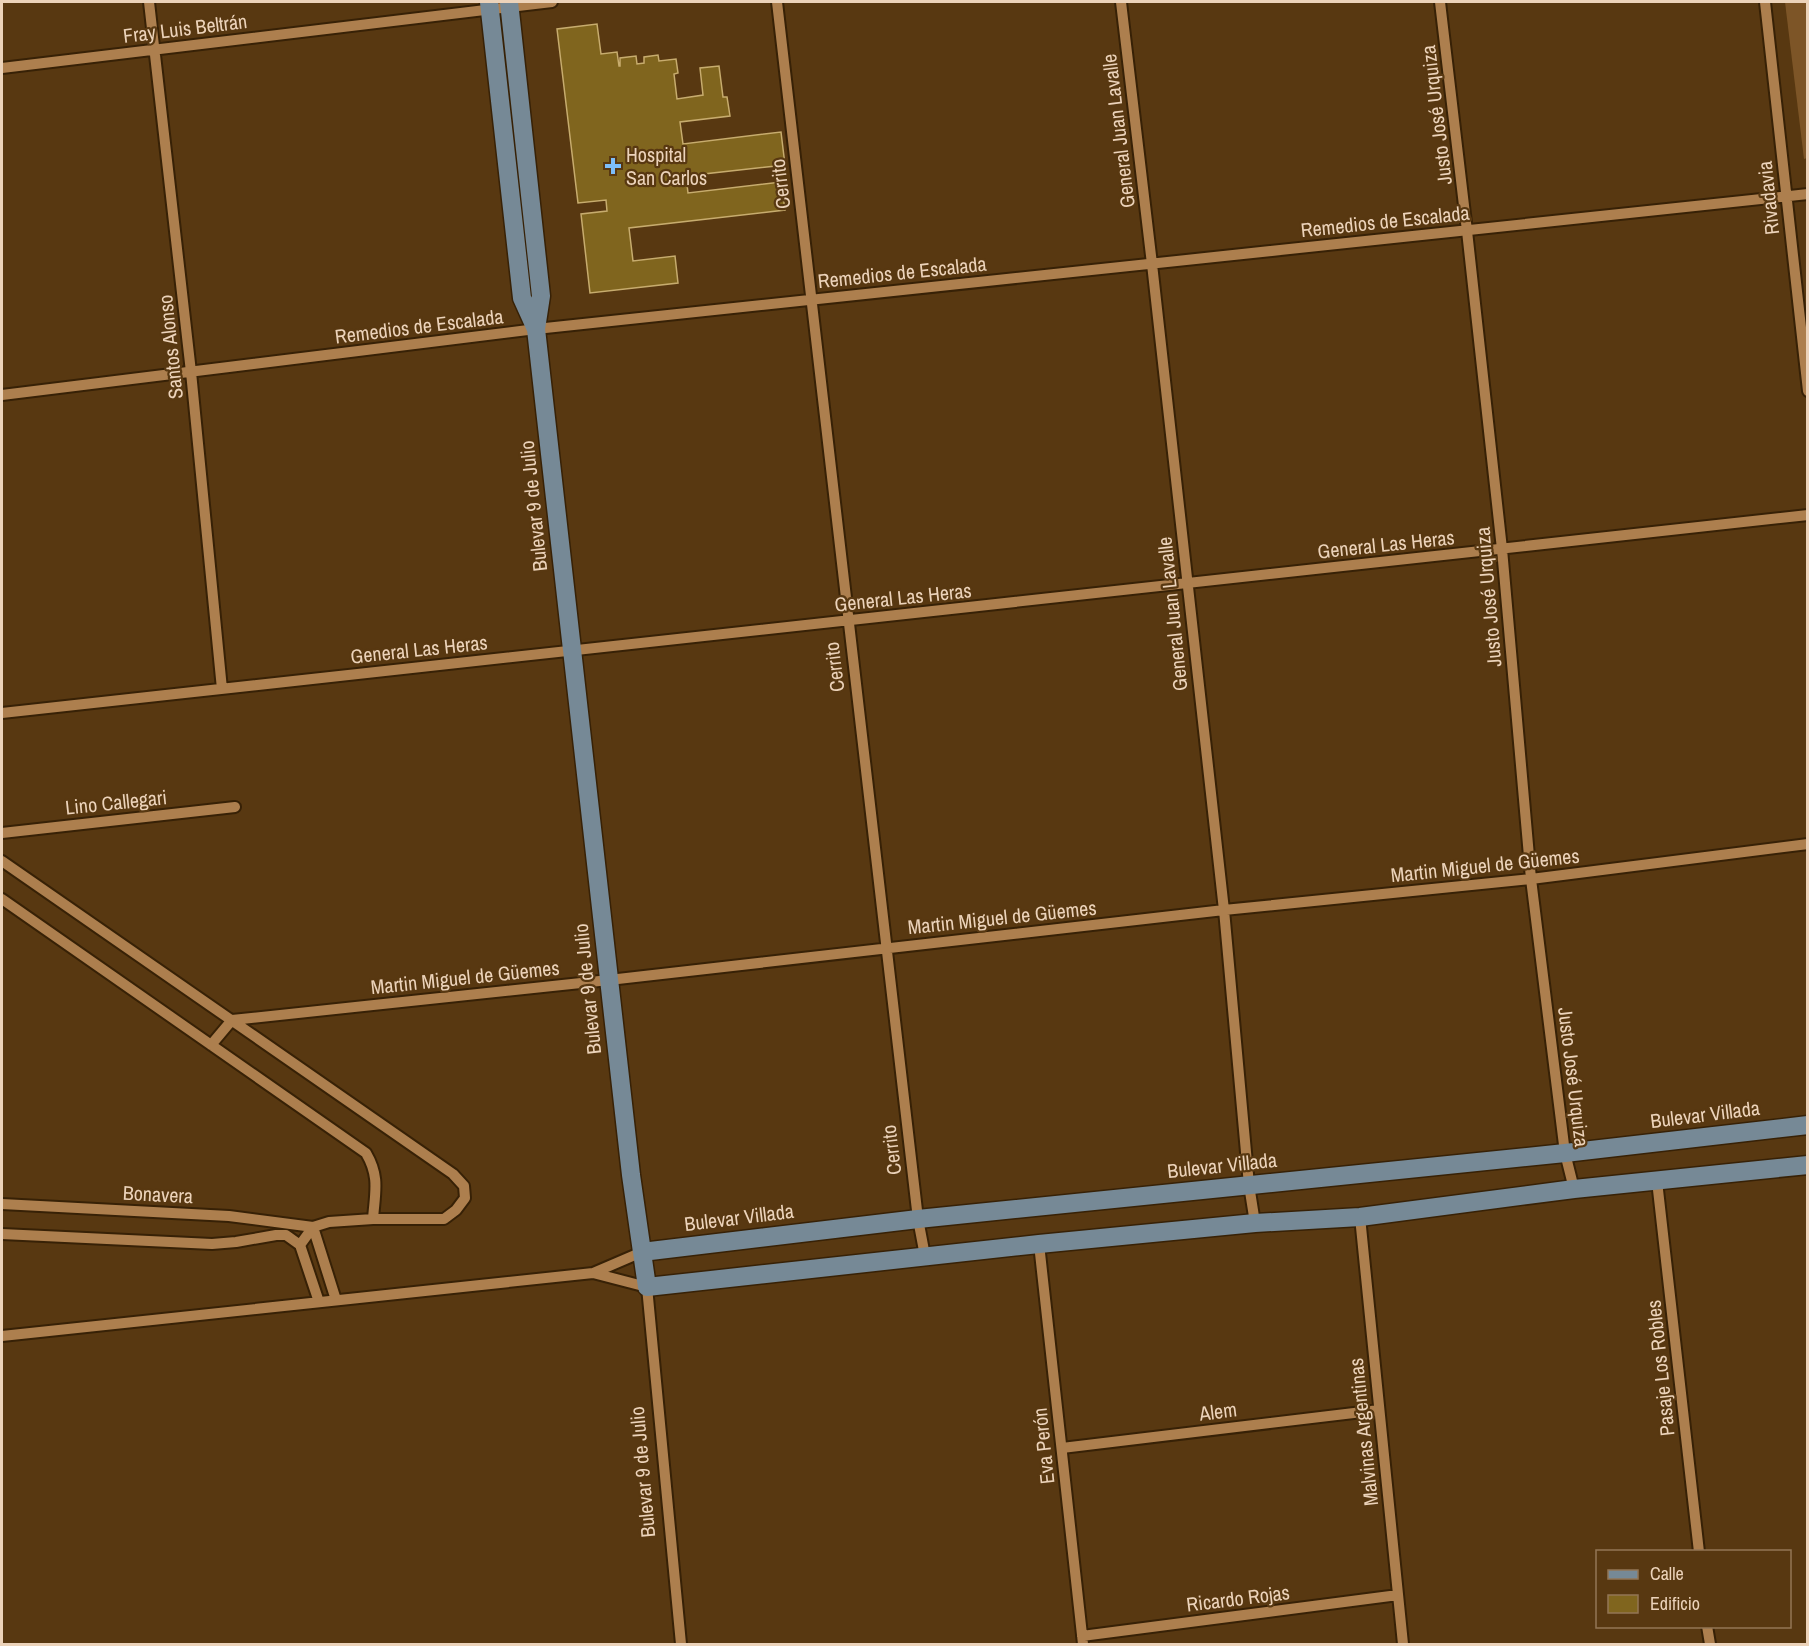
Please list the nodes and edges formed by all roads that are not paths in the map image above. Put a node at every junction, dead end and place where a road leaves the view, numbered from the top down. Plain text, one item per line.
1 (149, 2) edge
2 (552, 2) edge
3 (777, 2) edge
4 (1121, 2) edge
5 (1440, 2) edge
6 (1765, 2) edge
7 (509, 4) edge
8 (489, 5) edge
9 (154, 50) junction
10 (2, 68) edge
11 (1808, 194) edge
12 (1786, 196) junction
13 (1467, 231) junction
14 (1152, 264) junction
15 (812, 300) junction
16 (536, 329) junction
17 (191, 372) junction
18 (1808, 391) edge
19 (2, 395) edge
20 (1808, 515) edge
21 (1502, 549) junction
22 (1186, 584) junction
23 (847, 621) junction
24 (571, 651) junction
25 (222, 689) junction
26 (2, 713) edge
27 (235, 807) dead end
28 (2, 833) edge
29 (1808, 844) edge
30 (2, 861) edge
31 (1532, 879) junction
32 (2, 899) edge
33 (1224, 910) junction
34 (885, 949) junction
35 (609, 980) junction
36 (232, 1020) junction
37 (211, 1045) junction
38 (1808, 1125) edge
39 (1565, 1153) junction
40 (1808, 1164) edge
41 (1658, 1181) junction
42 (1249, 1185) junction
43 (1574, 1189) junction
44 (2, 1204) edge
45 (1360, 1217) junction
46 (918, 1218) junction
47 (373, 1219) junction
48 (1255, 1223) junction
49 (313, 1227) junction
50 (2, 1234) edge
51 (1039, 1244) junction
52 (300, 1245) junction
53 (642, 1252) junction
54 (925, 1256) junction
55 (593, 1273) junction
56 (646, 1287) junction
57 (336, 1300) junction
58 (319, 1302) junction
59 (2, 1336) edge
60 (1379, 1410) junction
61 (1062, 1448) junction
62 (1699, 1550) edge
63 (1398, 1595) junction
64 (1707, 1628) edge
65 (1083, 1640) edge
66 (681, 1644) edge
67 (1403, 1644) edge
68 (1710, 1644) edge

1 - 9 street, Santos Alonso
2 - 7 street, Fray Luis Beltrán
3 - 15 street, Cerrito
4 - 14 street, General Juan Lavalle
5 - 13 street, Justo José Urquiza
6 - 12 street, Rivadavia
7 - 8 street, Fray Luis Beltrán
7 - 16 main road, Bulevar 9 de Julio
8 - 9 street, Fray Luis Beltrán
8 - 16 main road, Bulevar 9 de Julio
9 - 10 street, Fray Luis Beltrán
9 - 17 street, Santos Alonso
11 - 12 street, Remedios de Escalada
12 - 13 street, Remedios de Escalada
12 - 18 street, Rivadavia
13 - 14 street, Remedios de Escalada
13 - 21 street, Justo José Urquiza
14 - 15 street, Remedios de Escalada
14 - 22 street, General Juan Lavalle
15 - 16 street, Remedios de Escalada
15 - 23 street, Cerrito
16 - 17 street, Remedios de Escalada
16 - 24 main road, Bulevar 9 de Julio
17 - 19 street, Remedios de Escalada
17 - 25 street, Santos Alonso
20 - 21 street, General Las Heras
21 - 22 street, General Las Heras
21 - 31 street, Justo José Urquiza
22 - 23 street, General Las Heras
22 - 33 street, General Juan Lavalle
23 - 24 street, General Las Heras
23 - 34 street, Cerrito
24 - 25 street, General Las Heras
24 - 35 main road, Bulevar 9 de Julio
25 - 26 street, General Las Heras
27 - 28 street, Lino Callegari
29 - 31 street, Martin Miguel de Güemes
30 - 36 street, Bonavera
31 - 33 street, Martin Miguel de Güemes
31 - 39 street, Justo José Urquiza
32 - 37 street
33 - 34 street, Martin Miguel de Güemes
33 - 42 street, General Juan Lavalle
34 - 35 street, Martin Miguel de Güemes
34 - 46 street, Cerrito
35 - 36 street, Martin Miguel de Güemes
35 - 53 main road, Bulevar 9 de Julio
36 - 37 street
36 - 47 street, Bonavera
37 - 47 street
38 - 39 main road, Bulevar Villada
39 - 42 main road, Bulevar Villada
39 - 43 street, Justo José Urquiza
40 - 41 main road
41 - 43 main road
41 - 62 street, Pasaje Los Robles
42 - 46 main road, Bulevar Villada
42 - 48 street, General Juan Lavalle
43 - 45 main road
44 - 49 street, Bonavera
45 - 48 main road
45 - 60 street, Malvinas Argentinas
46 - 53 main road, Bulevar Villada
46 - 54 street, Cerrito
47 - 49 street, Bonavera
48 - 51 main road
49 - 52 street
49 - 57 street
50 - 52 street
51 - 54 main road
51 - 61 street, Eva Perón
52 - 58 street
53 - 55 street
53 - 56 main road, Bulevar 9 de Julio
54 - 56 main road
55 - 56 street
55 - 57 street
56 - 66 street, Bulevar 9 de Julio
57 - 58 street
58 - 59 street
60 - 61 street, Alem
60 - 63 street, Malvinas Argentinas
61 - 65 street, Eva Perón
63 - 65 street, Ricardo Rojas
63 - 67 street, Malvinas Argentinas
64 - 68 street

